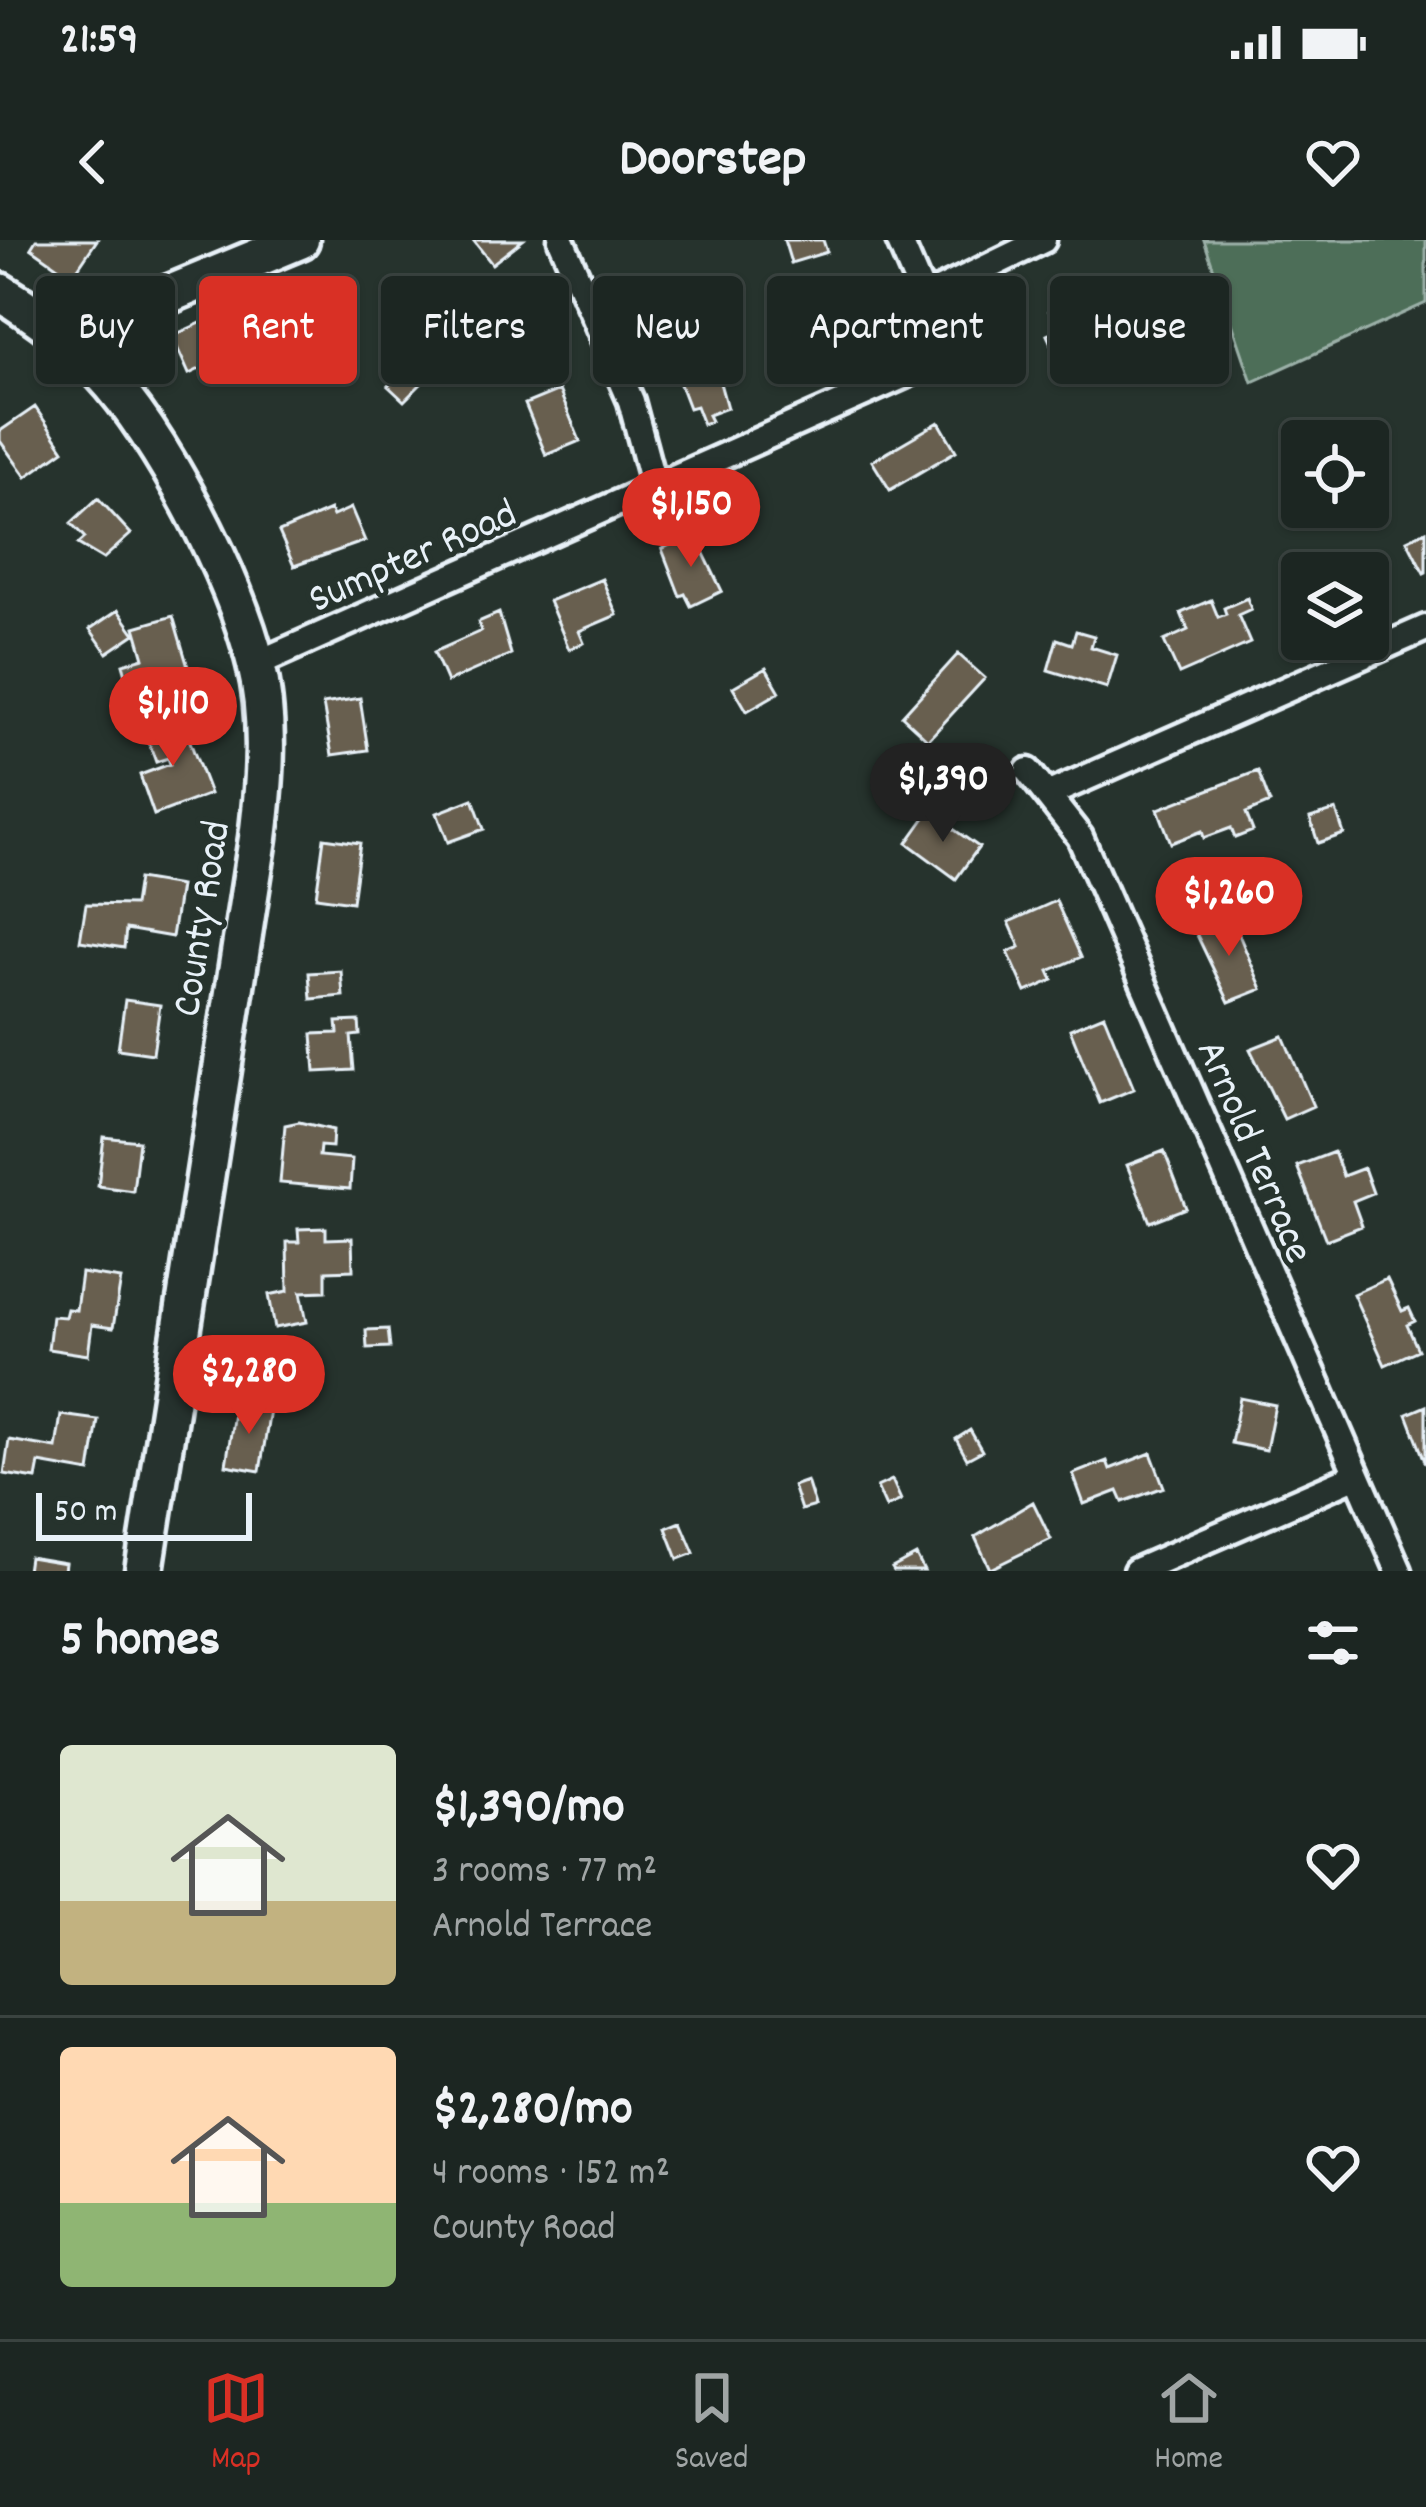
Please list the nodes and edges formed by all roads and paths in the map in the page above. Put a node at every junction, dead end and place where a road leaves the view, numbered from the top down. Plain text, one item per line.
1 (300, 240) edge
2 (561, 240) edge
3 (899, 240) edge
4 (1042, 240) edge
5 (915, 276) edge
6 (969, 276) edge
7 (0, 292) edge
8 (175, 292) edge
9 (36, 318) edge
10 (111, 384) edge
11 (884, 384) edge
12 (654, 487) junction
13 (1426, 628) edge
14 (256, 664) junction
15 (1028, 771) dead end
16 (1047, 795) junction
17 (1357, 1474) junction
18 (144, 1571) edge
19 (1136, 1571) edge
20 (1399, 1571) edge

1 - 8 street
2 - 12 street
3 - 5 street
4 - 6 street
7 - 9 street, County Road
10 - 14 street, County Road
11 - 12 street, Sumpter Road
12 - 14 street, Sumpter Road
13 - 16 street
14 - 18 street, County Road
15 - 16 street, Arnold Terrace
16 - 17 street, Arnold Terrace
17 - 19 street
17 - 20 street, Arnold Terrace

